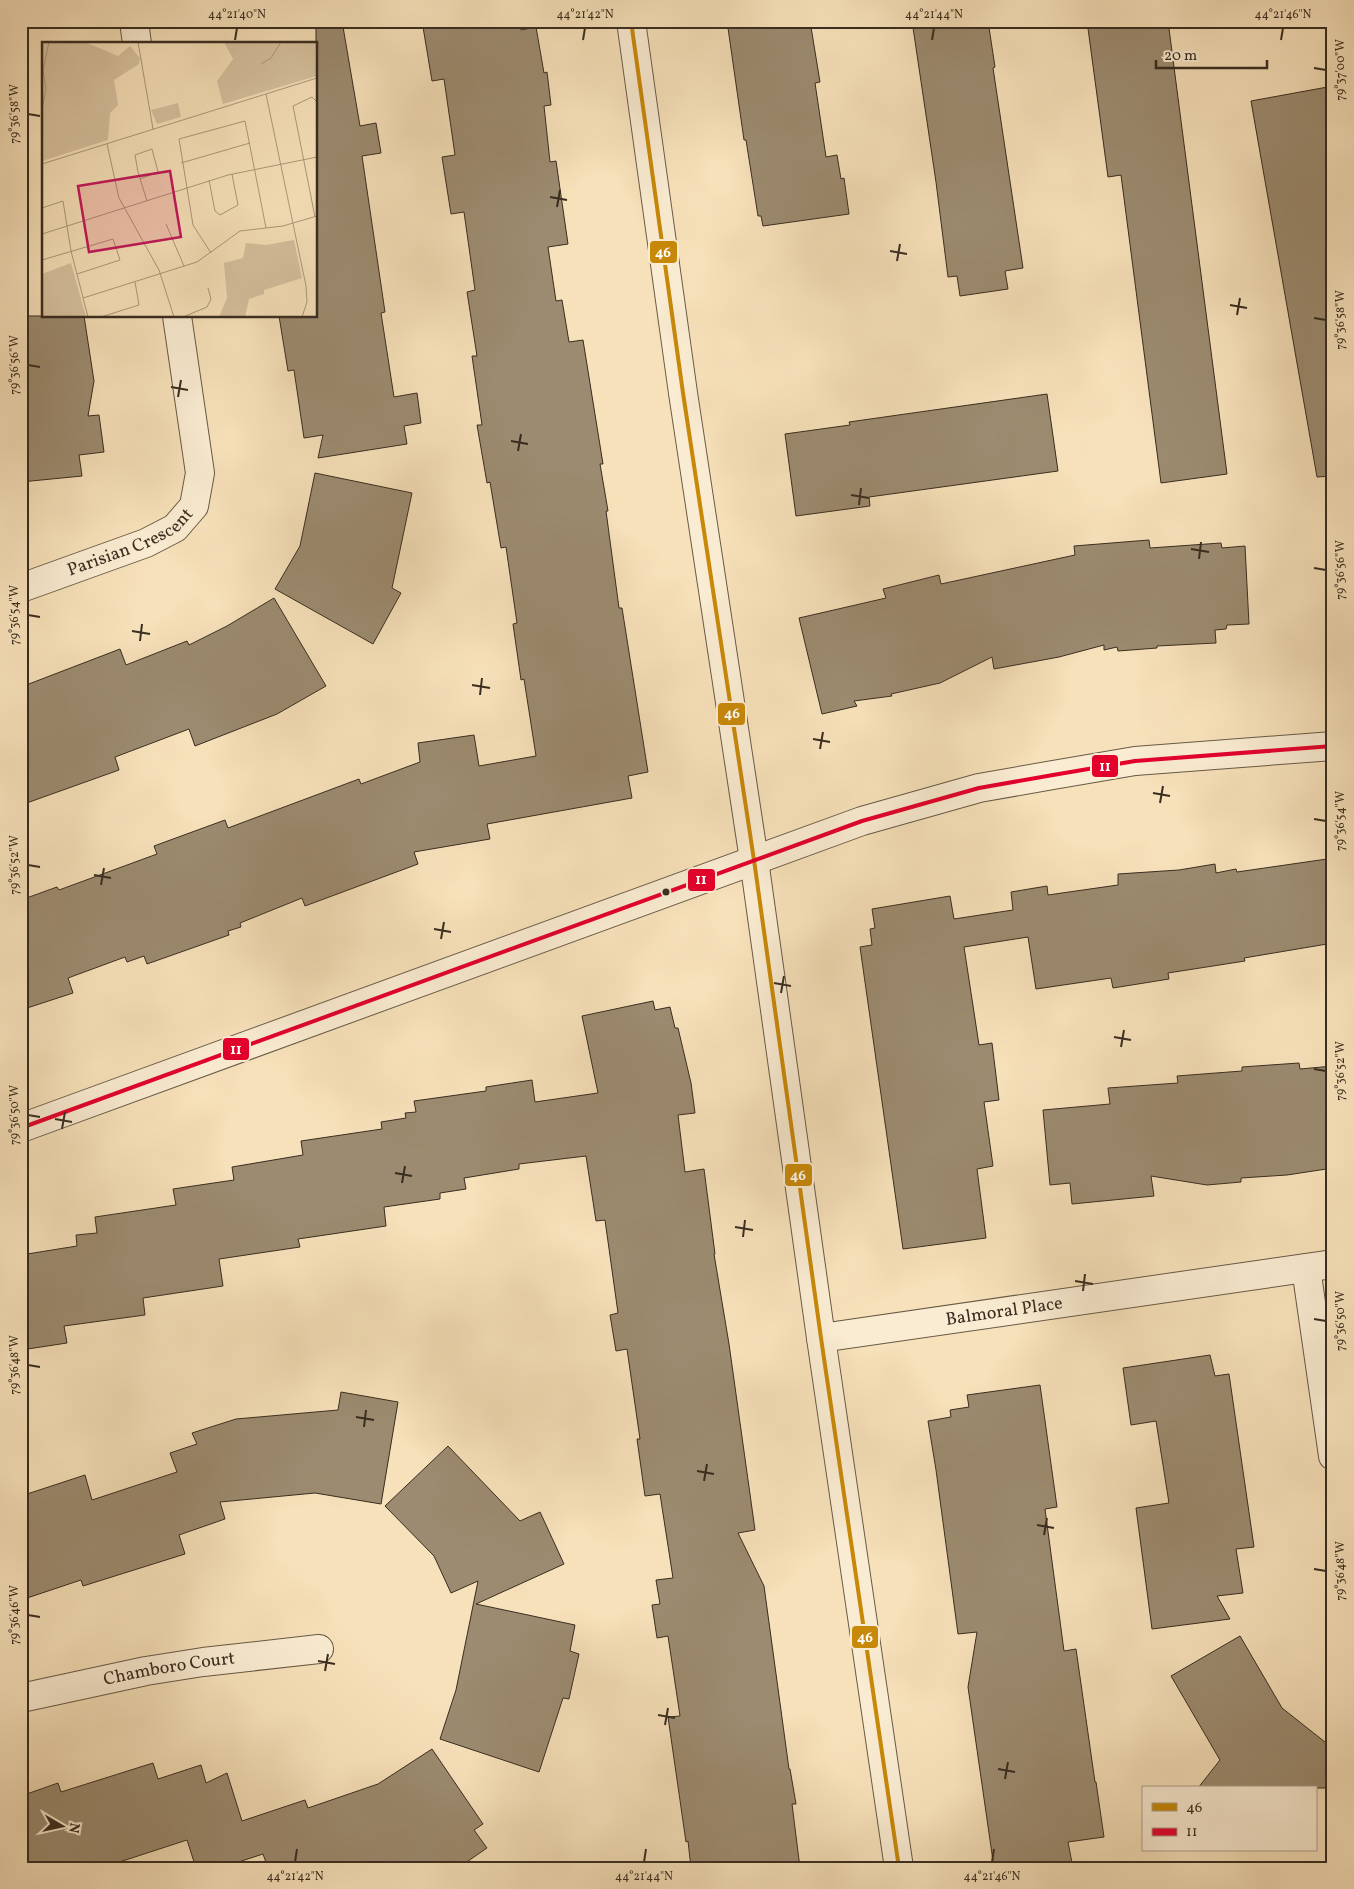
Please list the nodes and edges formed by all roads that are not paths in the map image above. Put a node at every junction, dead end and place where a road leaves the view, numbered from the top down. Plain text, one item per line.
1 (134, 21) edge
2 (631, 21) edge
3 (137, 42) edge
4 (177, 318) edge
5 (21, 588) edge
6 (1333, 746) edge
7 (754, 860) junction
8 (21, 1128) edge
9 (1333, 1264) edge
10 (1306, 1268) junction
11 (821, 1338) junction
12 (1333, 1456) edge
13 (320, 1648) dead end
14 (21, 1698) edge
15 (899, 1868) edge

1 - 3 street
2 - 7 street
4 - 5 street, Parisian Crescent
6 - 7 street
7 - 8 street
7 - 11 street
9 - 10 street, Balmoral Place
10 - 11 street, Balmoral Place
10 - 12 street
11 - 15 street
13 - 14 street, Chamboro Court

